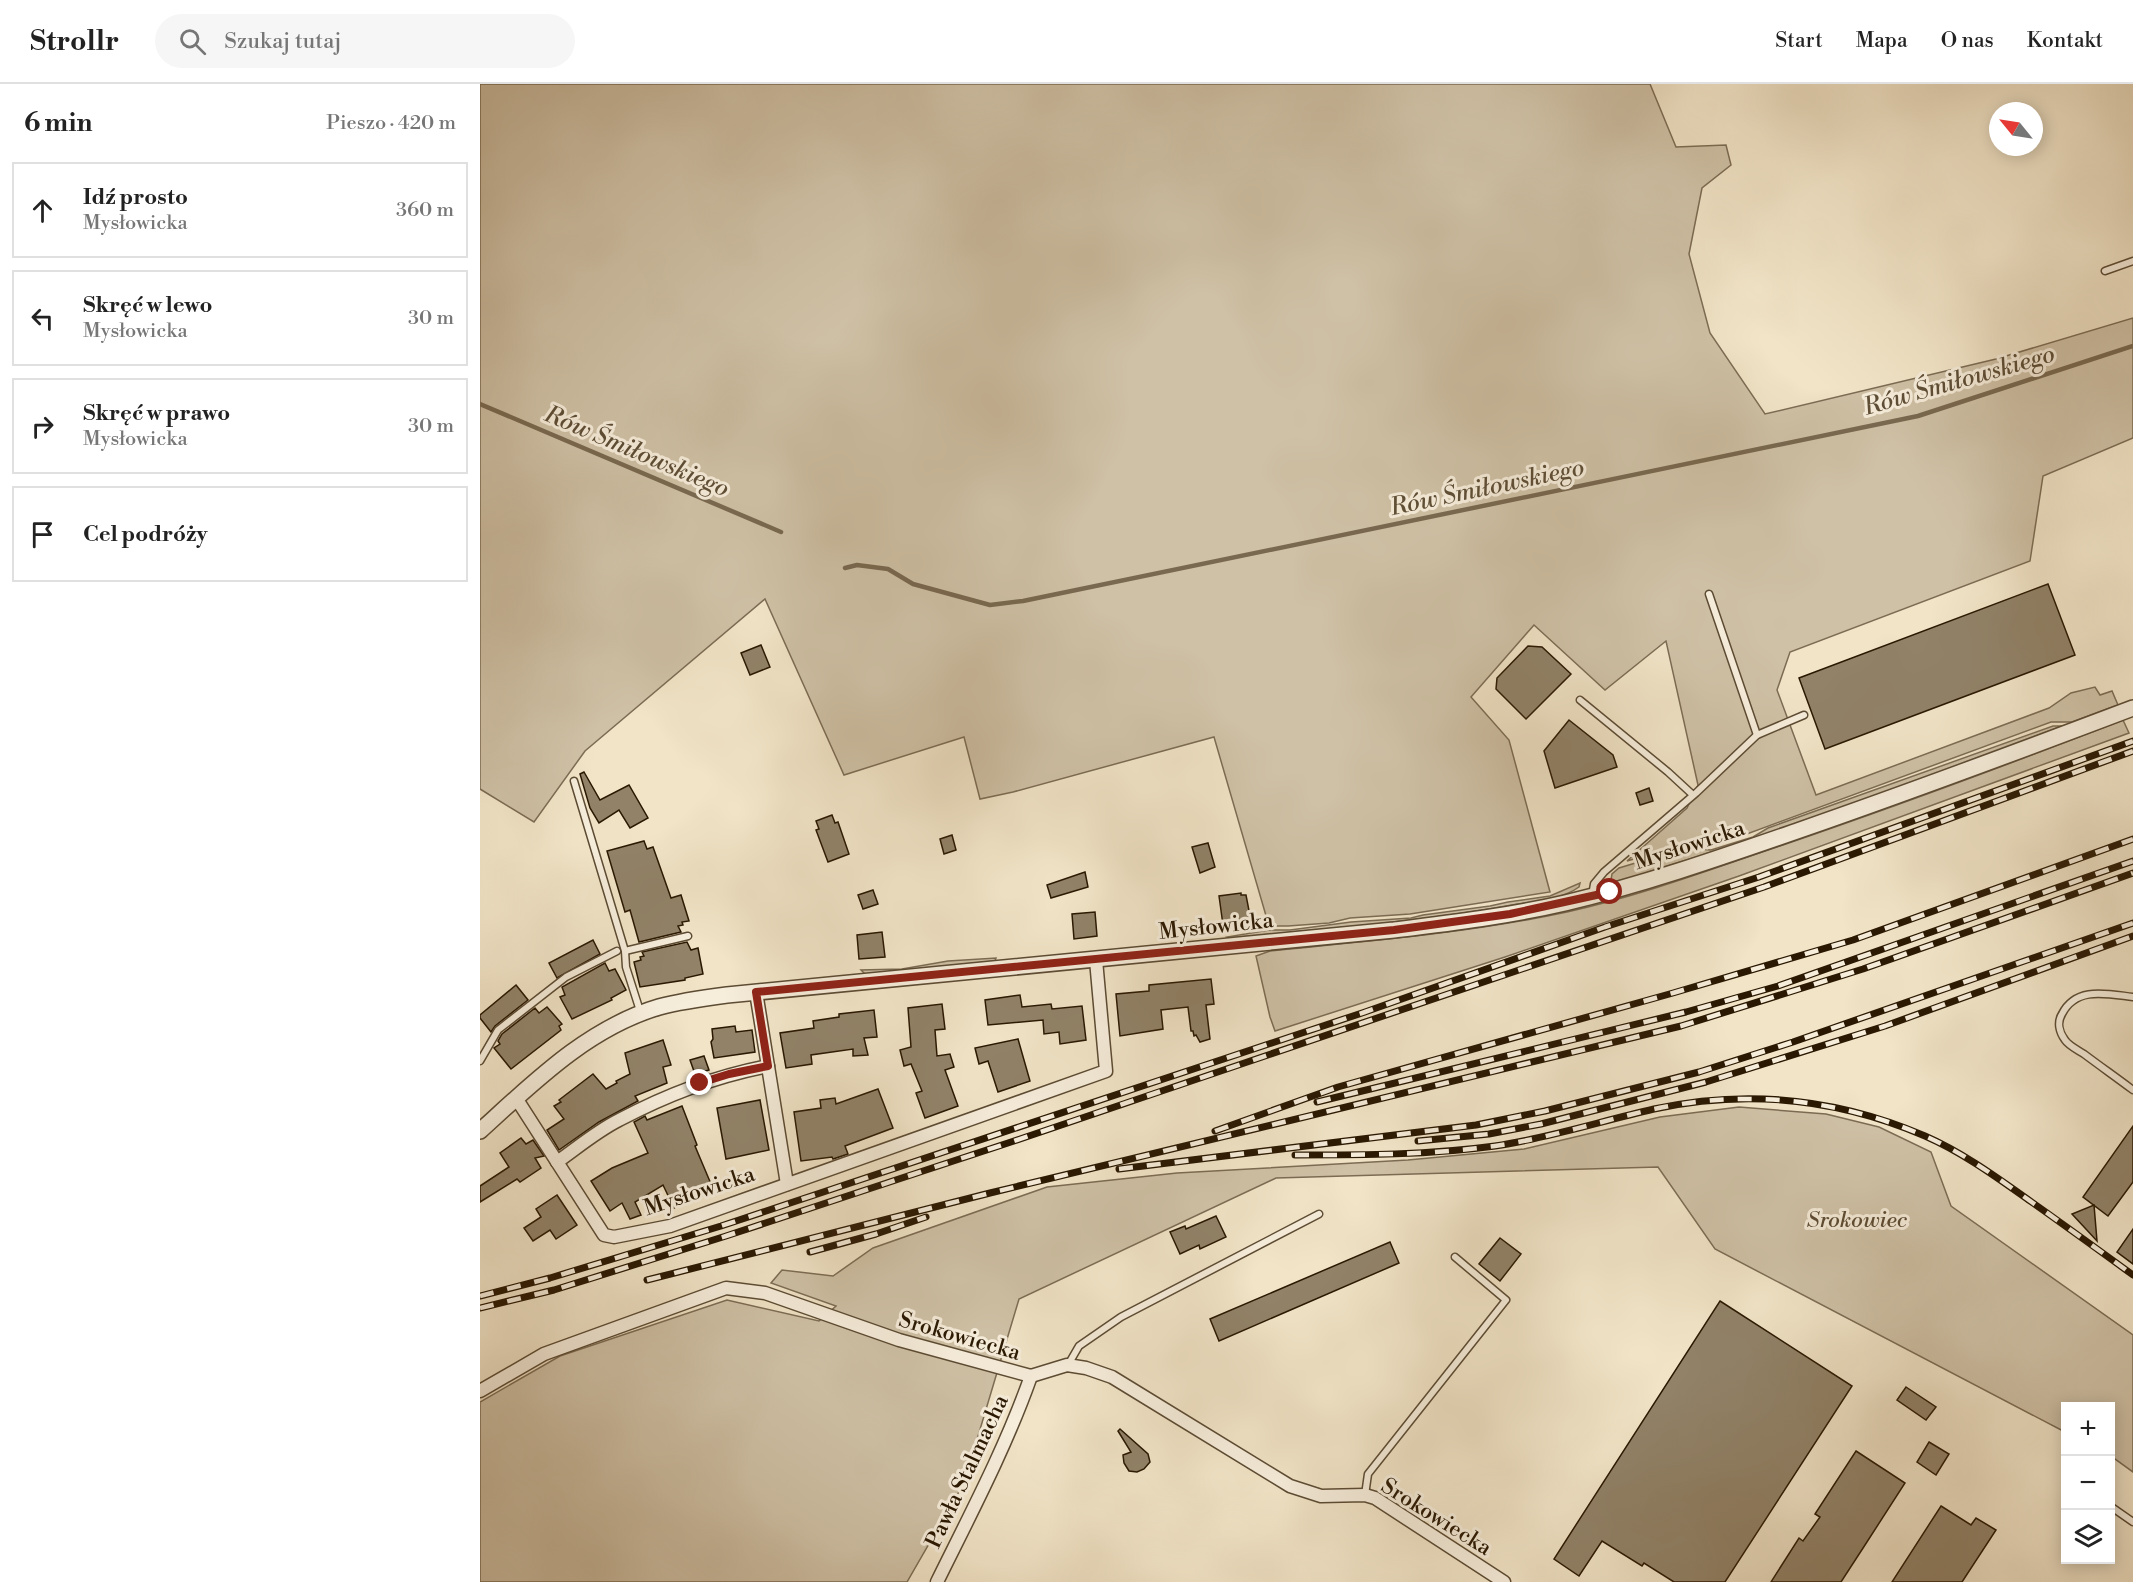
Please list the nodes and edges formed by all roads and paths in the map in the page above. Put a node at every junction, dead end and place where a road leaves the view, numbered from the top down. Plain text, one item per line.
1 (2133, 261) edge
2 (2105, 271) dead end
3 (1709, 594) dead end
4 (1580, 700) dead end
5 (2133, 708) edge
6 (1804, 716) dead end
7 (1757, 735) junction
8 (574, 782) dead end
9 (1693, 795) junction
10 (1592, 896) junction
11 (687, 936) dead end
12 (617, 951) dead end
13 (625, 951) junction
14 (1096, 960) junction
15 (756, 992) junction
16 (2133, 997) edge
17 (641, 1014) junction
18 (480, 1061) edge
19 (768, 1066) junction
20 (2133, 1090) edge
21 (516, 1098) junction
22 (480, 1131) edge
23 (557, 1162) junction
24 (787, 1184) junction
25 (1319, 1214) dead end
26 (1455, 1257) dead end
27 (1067, 1365) junction
28 (1031, 1376) junction
29 (480, 1391) edge
30 (1365, 1495) junction
31 (2115, 1509) edge
32 (2133, 1522) edge
33 (937, 1582) edge
34 (1503, 1582) edge

1 - 2 lane
3 - 7 lane
4 - 9 lane
5 - 10 street, Mysłowicka
6 - 7 lane
7 - 9 lane
8 - 13 lane
9 - 10 lane
10 - 14 street, Mysłowicka
11 - 13 lane
12 - 18 lane
13 - 17 lane
14 - 15 street, Mysłowicka
14 - 24 street, Mysłowicka
15 - 17 street, Mysłowicka
15 - 19 street, Mysłowicka
16 - 20 lane
17 - 21 street, Mysłowicka
19 - 23 street
19 - 24 street, Mysłowicka
21 - 22 street, Mysłowicka
21 - 23 street, Mysłowicka
23 - 24 street, Mysłowicka
25 - 27 lane
26 - 30 lane
27 - 28 street, Srokowiecka
27 - 30 street, Srokowiecka
28 - 29 street, Srokowiecka
28 - 33 street, Pawła Stalmacha
30 - 34 street, Srokowiecka
31 - 32 lane

